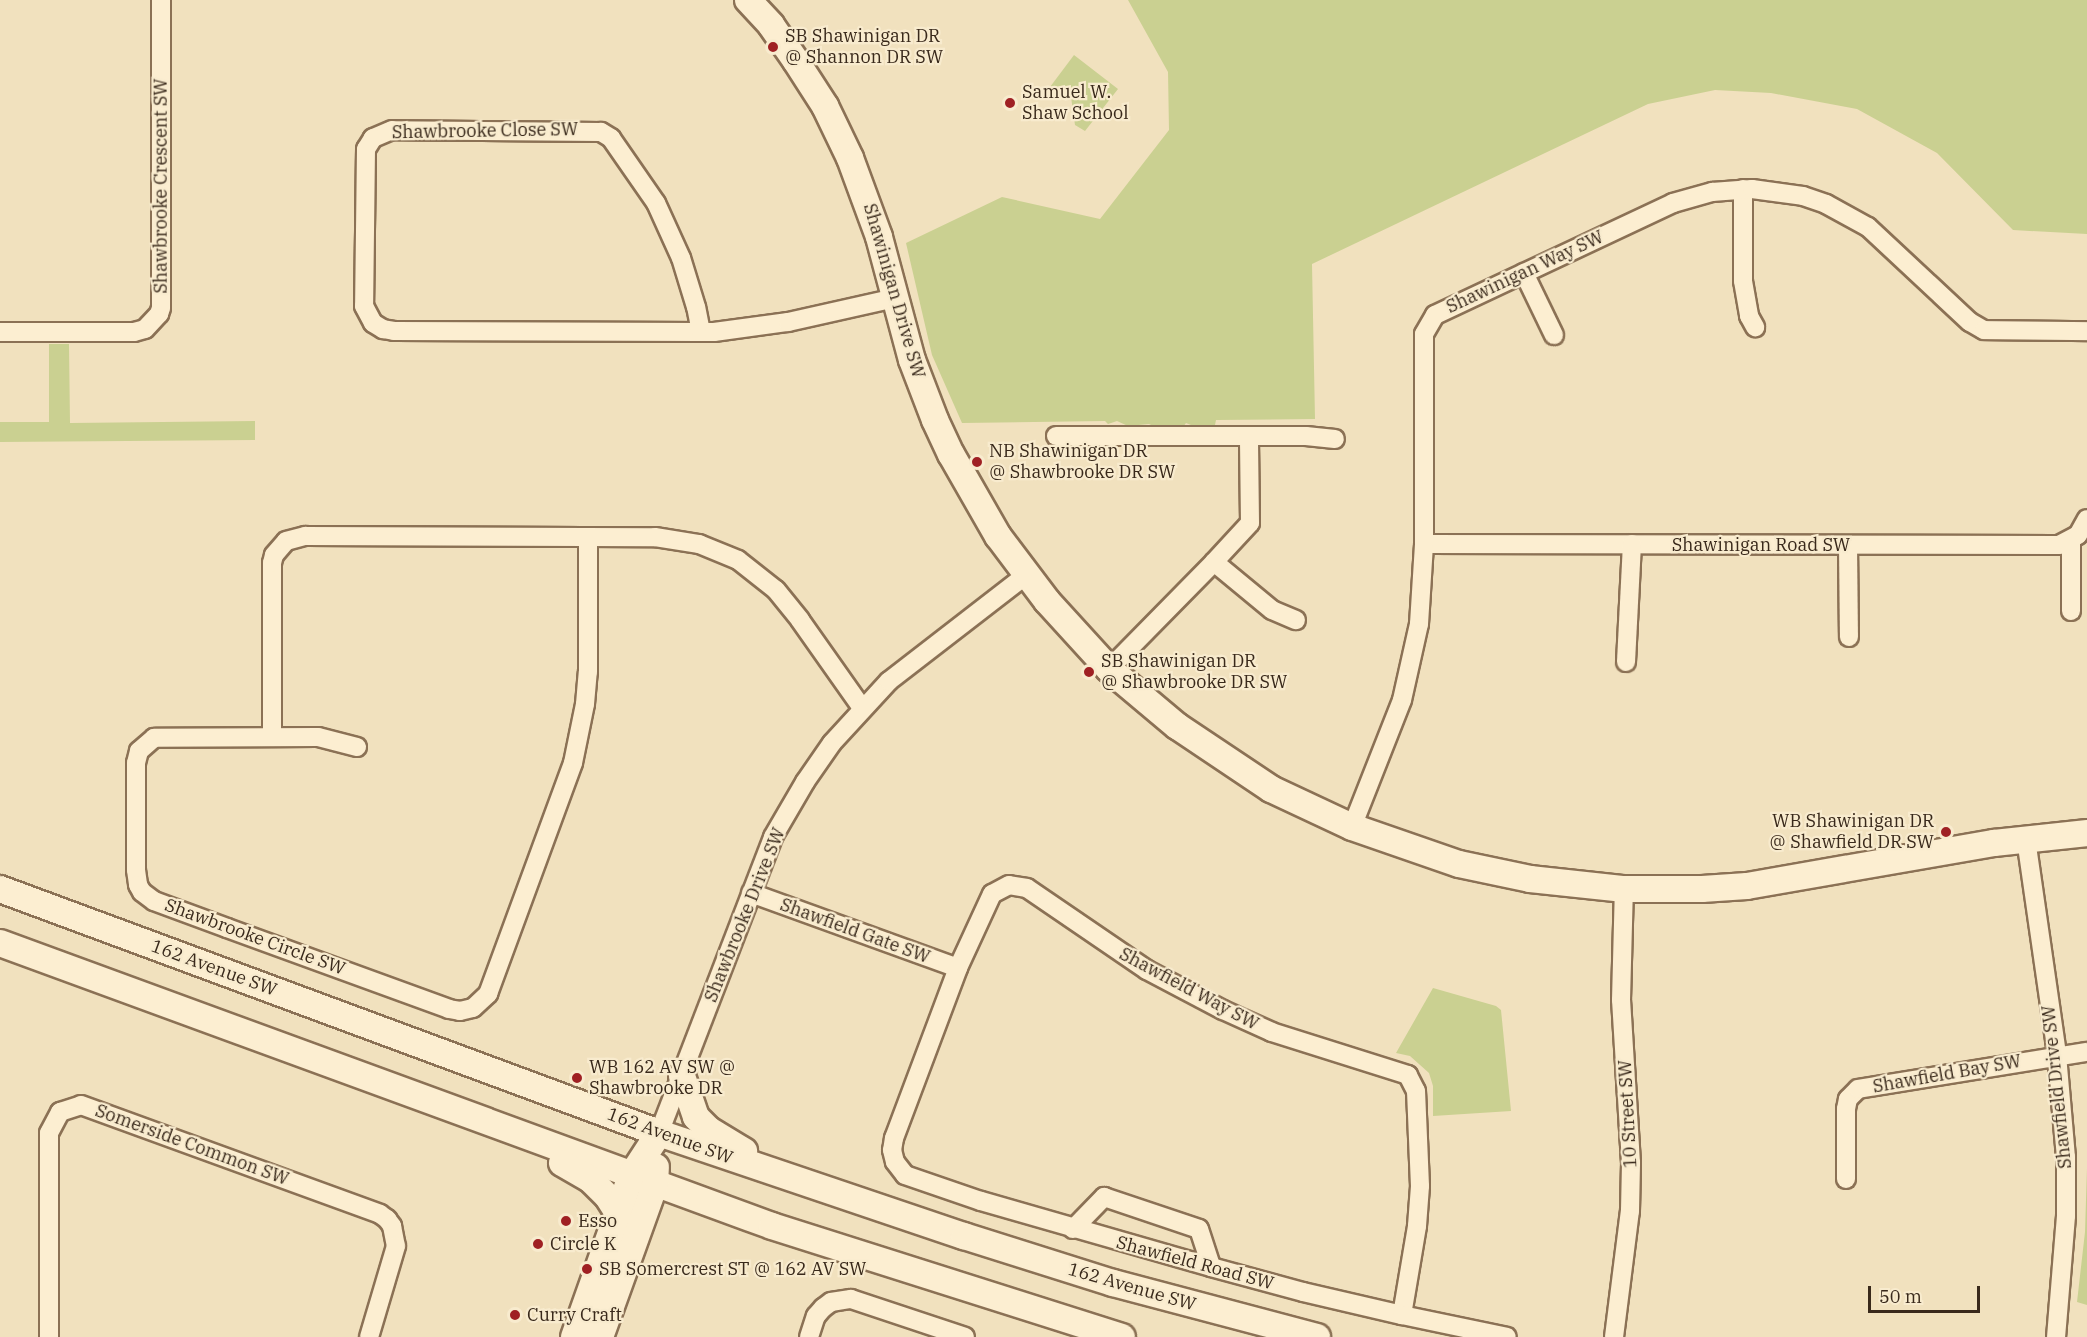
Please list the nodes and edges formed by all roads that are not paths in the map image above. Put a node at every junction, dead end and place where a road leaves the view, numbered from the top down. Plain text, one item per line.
1 (160, 0) edge
2 (758, 3) edge
3 (1743, 189) junction
4 (1524, 273) junction
5 (895, 298) junction
6 (1755, 327) dead end
7 (2087, 331) edge
8 (0, 332) edge
9 (701, 332) junction
10 (1554, 335) dead end
11 (1056, 436) dead end
12 (1249, 436) junction
13 (1335, 439) dead end
14 (2087, 519) edge
15 (588, 537) junction
16 (2071, 540) junction
17 (1424, 544) junction
18 (1632, 544) junction
19 (1848, 545) junction
20 (1214, 562) junction
21 (1026, 574) junction
22 (2071, 611) dead end
23 (1296, 620) dead end
24 (1849, 637) dead end
25 (1626, 662) dead end
26 (1109, 669) junction
27 (862, 708) junction
28 (272, 735) junction
29 (357, 747) dead end
30 (1352, 827) junction
31 (2087, 832) edge
32 (2026, 839) junction
33 (0, 889) edge
34 (1624, 889) junction
35 (751, 892) junction
36 (0, 943) edge
37 (958, 968) junction
38 (2087, 1052) edge
39 (2057, 1055) junction
40 (682, 1076) junction
41 (508, 1130) junction
42 (659, 1133) junction
43 (895, 1162) joint
44 (782, 1175) junction
45 (1846, 1179) dead end
46 (643, 1180) junction
47 (618, 1213) junction
48 (1073, 1229) junction
49 (1210, 1267) junction
50 (1402, 1315) junction
51 (49, 1337) edge
52 (369, 1337) edge
53 (574, 1337) edge
54 (600, 1337) edge
55 (808, 1337) edge
56 (965, 1337) edge
57 (1122, 1337) edge
58 (1317, 1337) edge
59 (1507, 1337) edge
60 (1614, 1337) edge
61 (2056, 1337) edge

1 - 8 street, Shawbrooke Crescent SW
2 - 5 main road, Shawinigan Drive SW
3 - 4 street, Shawinigan Way SW
3 - 6 street
3 - 7 street, Shawinigan Way SW
4 - 10 street
4 - 17 street, Shawinigan Way SW
5 - 9 street, Shawbrooke Close SW
5 - 21 main road, Shawinigan Drive SW
9 - 9 street, Shawbrooke Close SW
11 - 12 street
12 - 13 street
12 - 20 street
14 - 16 street
15 - 27 street
15 - 28 street
15 - 28 street, Shawbrooke Circle SW
16 - 19 street, Shawinigan Road SW
16 - 22 street
17 - 18 street, Shawinigan Road SW
17 - 30 street, Shawinigan Way SW
18 - 19 street, Shawinigan Road SW
18 - 25 street
19 - 24 street
20 - 23 street
20 - 26 street
21 - 26 main road, Shawinigan Drive SW
21 - 27 street, Shawbrooke Drive SW
26 - 30 main road, Shawinigan Drive SW
27 - 35 street, Shawbrooke Drive SW
28 - 29 street
30 - 34 main road, Shawinigan Drive SW
31 - 32 main road, Shawinigan Drive SW
32 - 34 main road, Shawinigan Drive SW
32 - 39 street, Shawfield Drive SW
33 - 42 main road, 162 Avenue SW
34 - 60 street, 10 Street SW
35 - 37 street, Shawfield Gate SW
35 - 40 street, Shawbrooke Drive SW
36 - 41 main road
37 - 43 street, Shawfield Way SW
37 - 50 street, Shawfield Way SW
38 - 39 street
39 - 45 street, Shawfield Bay SW
39 - 61 street, Shawfield Drive SW
40 - 42 street, Shawbrooke Drive SW
40 - 44 main road
41 - 46 main road
41 - 47 main road
42 - 44 main road, 162 Avenue SW
42 - 46 main road
43 - 48 street, Shawfield Road SW
44 - 58 main road, 162 Avenue SW
46 - 47 main road
46 - 54 main road
46 - 57 main road
47 - 53 main road
48 - 49 street, Shawfield Road SW
48 - 49 street
49 - 50 street, Shawfield Road SW
50 - 59 street, Shawfield Road SW
51 - 52 street, Somerside Common SW
55 - 56 street

